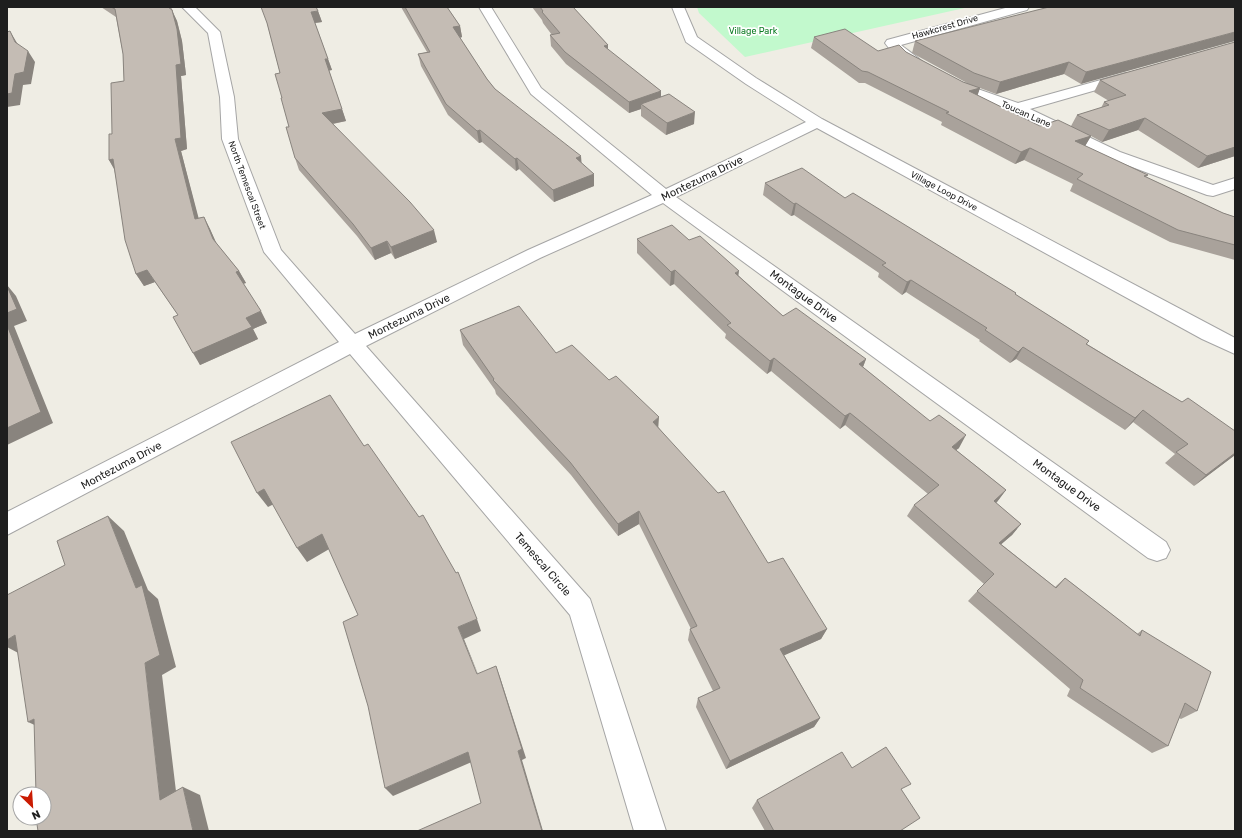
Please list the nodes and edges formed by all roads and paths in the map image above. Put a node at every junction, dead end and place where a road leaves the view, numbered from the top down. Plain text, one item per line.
1 (188, 7) edge
2 (485, 7) edge
3 (678, 7) edge
4 (1023, 7) edge
5 (892, 43) joint
6 (1137, 74) edge
7 (1017, 108) junction
8 (817, 122) junction
9 (1235, 182) edge
10 (664, 196) junction
11 (352, 344) junction
12 (1235, 347) edge
13 (7, 524) edge
14 (1157, 550) dead end
15 (650, 831) edge

1 - 11 street, North Temescal Street
2 - 10 street, Montague Drive
3 - 8 street, Village Loop Drive
4 - 5 street, Hawkcrest Drive
5 - 7 street, Toucan Lane
6 - 7 street
7 - 9 street, Toucan Lane
8 - 10 street, Montezuma Drive
8 - 12 street, Village Loop Drive
10 - 11 street, Montezuma Drive
10 - 14 street, Montague Drive
11 - 13 street, Montezuma Drive
11 - 15 street, Temescal Circle

